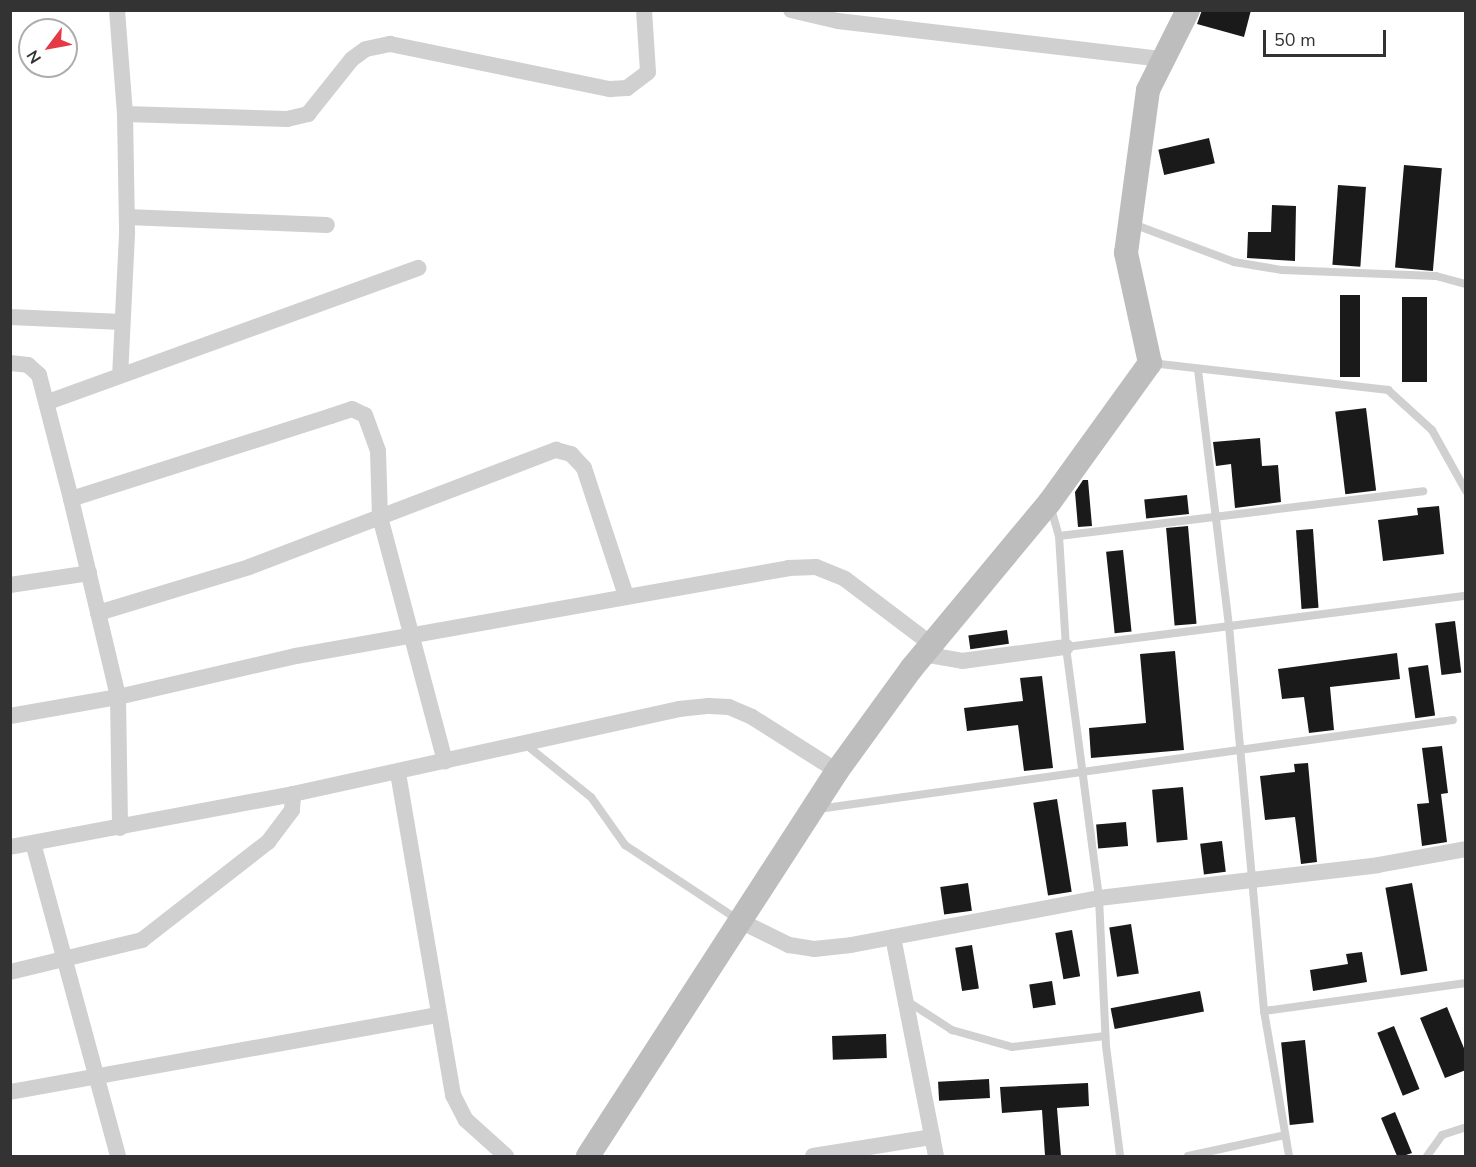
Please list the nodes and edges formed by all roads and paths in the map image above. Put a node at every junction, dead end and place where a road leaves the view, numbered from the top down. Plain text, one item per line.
1 (117, 10) edge
2 (644, 10) edge
3 (791, 10) edge
4 (1188, 10) edge
5 (1163, 59) junction
6 (125, 114) junction
7 (127, 217) junction
8 (1130, 223) junction
9 (327, 225) dead end
10 (418, 268) dead end
11 (1466, 284) edge
12 (10, 316) edge
13 (123, 322) junction
14 (10, 363) edge
15 (1150, 363) junction
16 (1198, 370) junction
17 (120, 375) junction
18 (48, 402) junction
19 (1424, 491) dead end
20 (1466, 491) edge
21 (71, 499) junction
22 (1048, 503) junction
23 (380, 517) junction
24 (1216, 518) junction
25 (1059, 536) junction
26 (88, 573) junction
27 (10, 585) edge
28 (626, 596) junction
29 (1466, 596) edge
30 (98, 612) junction
31 (1229, 626) junction
32 (410, 635) junction
33 (1066, 647) junction
34 (927, 649) junction
35 (118, 697) junction
36 (10, 716) edge
37 (1453, 720) dead end
38 (525, 744) junction
39 (1242, 752) junction
40 (445, 762) junction
41 (837, 771) junction
42 (1080, 771) junction
43 (398, 773) junction
44 (293, 794) junction
45 (812, 810) junction
46 (120, 828) junction
47 (33, 843) junction
48 (10, 847) edge
49 (1466, 849) edge
50 (1255, 879) junction
51 (1099, 898) junction
52 (740, 921) junction
53 (893, 937) junction
54 (65, 959) junction
55 (10, 972) edge
56 (1466, 983) edge
57 (905, 1000) junction
58 (1264, 1011) junction
59 (438, 1015) junction
60 (1105, 1036) junction
61 (98, 1078) junction
62 (10, 1092) edge
63 (1466, 1127) edge
64 (1285, 1134) junction
65 (932, 1137) junction
66 (118, 1156) edge
67 (506, 1156) edge
68 (588, 1156) edge
69 (813, 1156) edge
70 (936, 1156) edge
71 (1120, 1156) edge
72 (1188, 1156) edge
73 (1289, 1156) edge
74 (1427, 1156) edge

1 - 6 street
2 - 6 street
3 - 5 street
4 - 5 street
5 - 8 street
6 - 7 street
7 - 9 street
7 - 13 street
8 - 11 lane
8 - 15 street
10 - 17 street
12 - 13 street
13 - 17 street
14 - 18 street
15 - 16 lane
15 - 22 street
16 - 20 lane
16 - 24 lane
17 - 18 street
18 - 21 street
19 - 24 lane
21 - 23 street
21 - 26 street
22 - 25 lane
22 - 34 street
23 - 28 street
23 - 30 street
23 - 32 street
24 - 25 lane
24 - 31 lane
25 - 33 lane
26 - 27 street
26 - 30 street
28 - 32 street
28 - 34 street
29 - 31 lane
30 - 35 street
31 - 33 lane
31 - 39 lane
32 - 35 street
32 - 40 street
33 - 34 street
33 - 42 lane
34 - 41 street
35 - 36 street
35 - 46 street
37 - 39 lane
38 - 40 street
38 - 41 street
38 - 52 lane
39 - 42 lane
39 - 50 lane
40 - 43 street
41 - 45 street
42 - 45 lane
42 - 51 lane
43 - 44 street
43 - 59 street
44 - 46 street
44 - 54 street
45 - 52 street
46 - 47 street
47 - 48 street
47 - 54 street
49 - 50 street
50 - 51 street
50 - 58 lane
51 - 53 street
51 - 60 lane
52 - 53 street
52 - 68 street
53 - 57 street
54 - 55 street
54 - 61 street
56 - 58 lane
57 - 60 lane
57 - 65 street
58 - 64 lane
59 - 61 street
59 - 67 street
60 - 71 lane
61 - 62 street
61 - 66 street
63 - 74 lane
64 - 72 lane
64 - 73 lane
65 - 69 street
65 - 70 street

